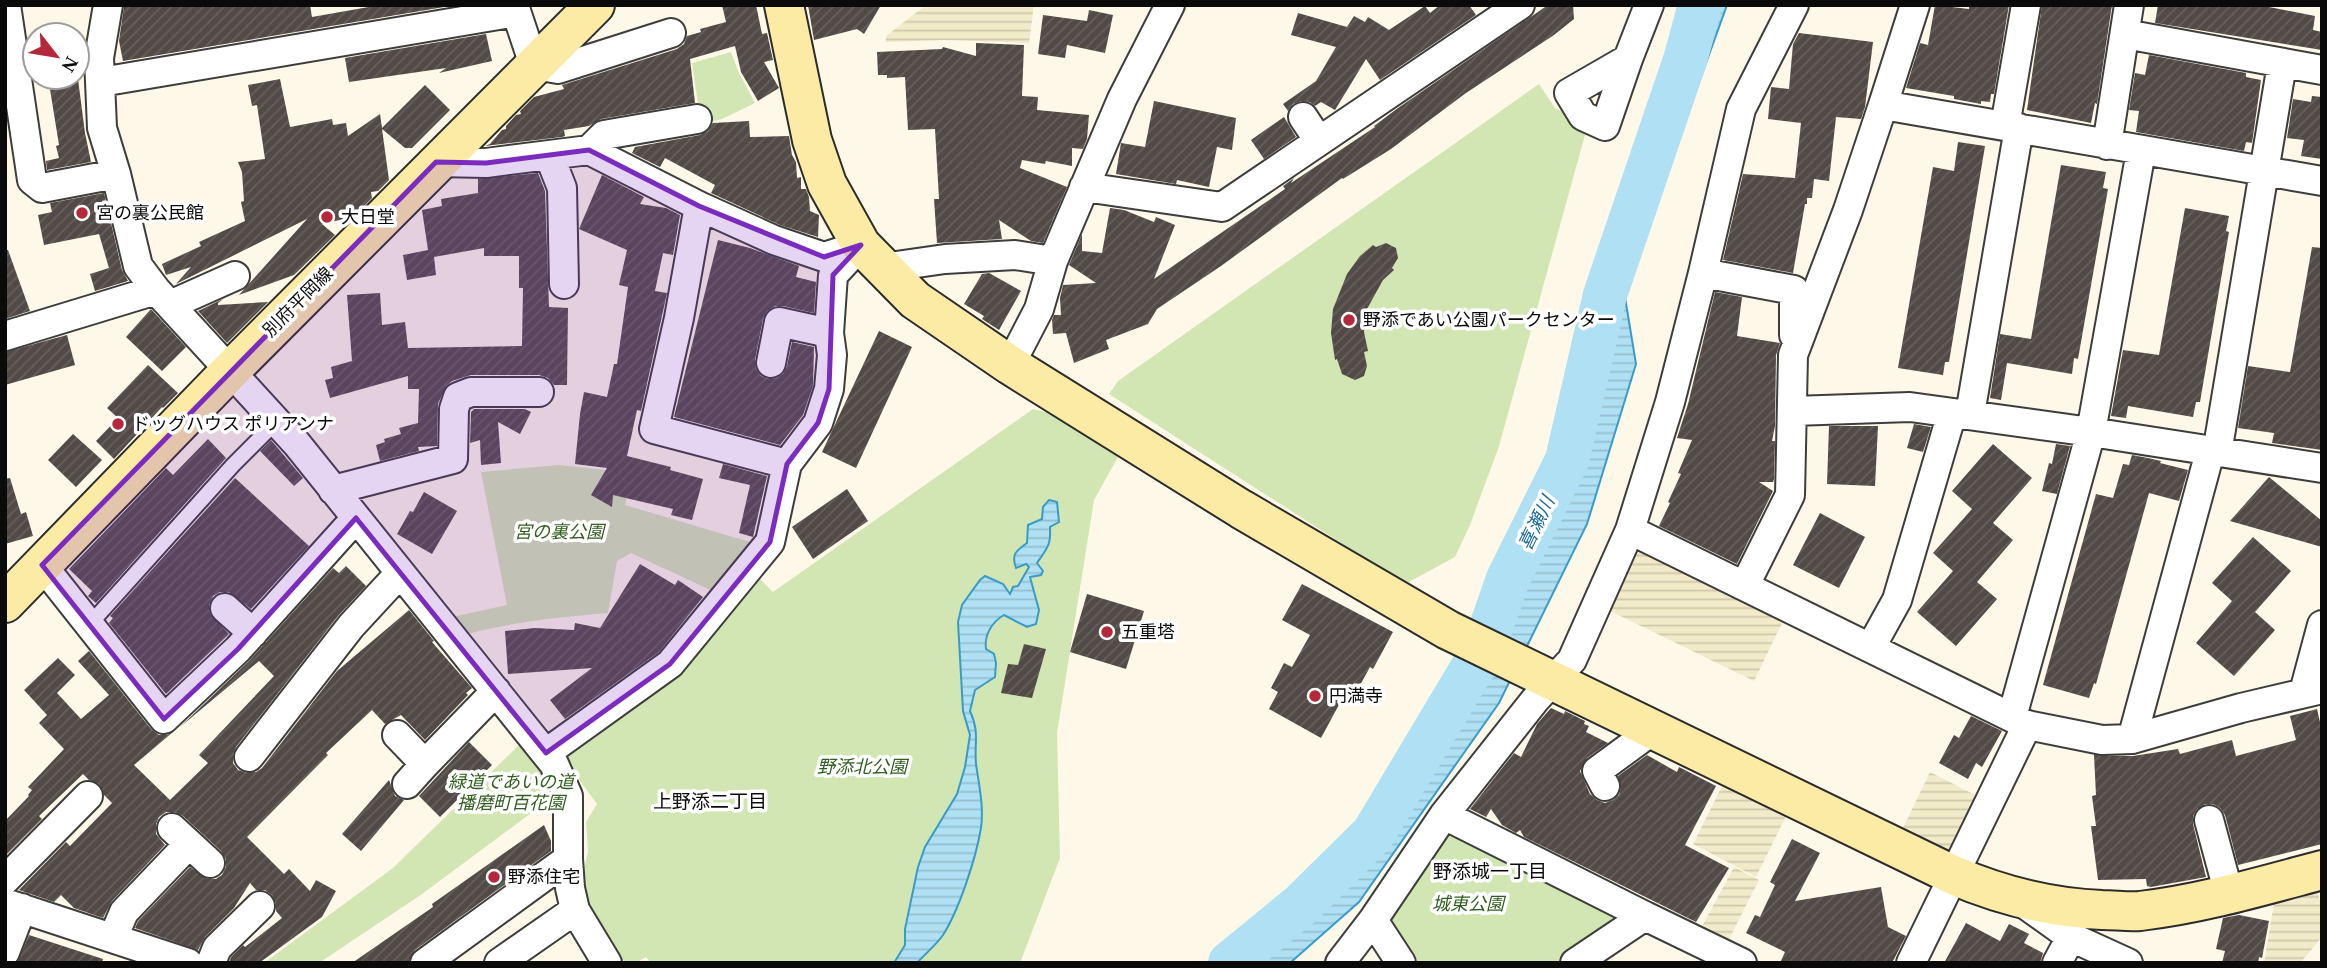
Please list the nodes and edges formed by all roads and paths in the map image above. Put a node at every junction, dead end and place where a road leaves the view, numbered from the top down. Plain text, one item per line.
1 (6, 5) edge
2 (108, 5) edge
3 (595, 5) edge
4 (785, 5) edge
5 (1170, 5) edge
6 (1520, 5) edge
7 (1649, 5) edge
8 (1794, 5) edge
9 (1915, 5) edge
10 (2026, 5) edge
11 (2129, 5) edge
12 (515, 9) edge
13 (671, 33) dead end
14 (2125, 34) junction
15 (21, 50) edge
16 (1628, 59) dead end
17 (2281, 64) junction
18 (534, 65) junction
19 (92, 66) edge
20 (2322, 70) edge
21 (27, 91) edge
22 (1883, 106) junction
23 (1303, 117) dead end
24 (697, 119) dead end
25 (2012, 127) junction
26 (1319, 141) junction
27 (2107, 145) junction
28 (589, 149) junction
29 (2141, 151) junction
30 (549, 156) junction
31 (436, 162) junction
32 (2263, 172) junction
33 (117, 174) junction
34 (2322, 181) edge
35 (1084, 187) junction
36 (699, 206) junction
37 (872, 256) junction
38 (1053, 261) junction
39 (1703, 272) junction
40 (235, 276) dead end
41 (564, 284) dead end
42 (163, 297) junction
43 (829, 333) junction
44 (5, 336) edge
45 (1793, 355) junction
46 (771, 363) dead end
47 (1010, 365) junction
48 (231, 370) junction
49 (539, 392) dead end
50 (1793, 411) junction
51 (1961, 414) junction
52 (278, 421) junction
53 (2091, 432) junction
54 (2213, 453) junction
55 (788, 464) junction
56 (2322, 468) edge
57 (332, 490) junction
58 (356, 518) junction
59 (1630, 530) junction
60 (43, 565) junction
61 (400, 573) junction
62 (1745, 586) junction
63 (5, 603) edge
64 (225, 607) dead end
65 (90, 625) junction
66 (2322, 625) edge
67 (253, 633) junction
68 (1871, 647) junction
69 (1544, 677) junction
70 (2313, 690) edge
71 (496, 691) junction
72 (2020, 721) junction
73 (1653, 730) junction
74 (397, 735) dead end
75 (2132, 739) junction
76 (546, 753) junction
77 (249, 757) dead end
78 (1605, 786) dead end
79 (88, 796) dead end
80 (1444, 815) junction
81 (2209, 820) dead end
82 (568, 859) junction
83 (210, 863) dead end
84 (2322, 870) edge
85 (1953, 875) junction
86 (5, 880) edge
87 (2229, 894) junction
88 (2018, 900) junction
89 (14, 906) edge
90 (259, 906) dead end
91 (575, 910) junction
92 (1645, 916) junction
93 (1373, 920) junction
94 (2071, 937) junction
95 (113, 938) junction
96 (5, 952) edge
97 (1738, 962) edge
98 (188, 963) edge
99 (211, 963) edge
100 (425, 963) edge
101 (499, 963) edge
102 (607, 963) edge
103 (1340, 963) edge
104 (1401, 963) edge
105 (1575, 963) edge
106 (1911, 963) edge
107 (2057, 963) edge
108 (2128, 963) edge

1 - 15 street
2 - 19 street
3 - 18 street, 別府平岡線
4 - 37 street
5 - 35 street
6 - 26 street
7 - 16 street
8 - 39 street
9 - 22 street
10 - 25 street
11 - 14 street
12 - 18 street
12 - 19 street
13 - 18 street
14 - 17 street
14 - 27 street
17 - 20 street
17 - 32 street
18 - 31 street, 別府平岡線
19 - 33 street
21 - 33 street
22 - 25 street
22 - 45 street
23 - 26 street
24 - 28 street
25 - 27 street
25 - 51 street
26 - 35 street
27 - 29 street
28 - 30 street
28 - 36 street
29 - 32 street
29 - 53 street
30 - 31 street
30 - 41 street
31 - 48 street, 別府平岡線
32 - 34 street
32 - 54 street
33 - 42 street
35 - 38 street
36 - 37 street
36 - 55 street
37 - 38 street
37 - 43 street
37 - 47 street
38 - 47 street
39 - 45 street
39 - 59 street
40 - 42 street
42 - 44 street
42 - 48 street
43 - 46 street
43 - 55 street
45 - 50 street
47 - 69 street
48 - 52 street
48 - 60 street, 別府平岡線
49 - 57 street
50 - 51 street
50 - 62 street
51 - 53 street
51 - 68 street
52 - 57 street
52 - 65 lane
53 - 54 street
53 - 72 street
54 - 56 street
54 - 75 street
55 - 76 street
57 - 58 street
58 - 61 street
58 - 67 street
59 - 62 street
59 - 69 street
60 - 63 street, 別府平岡線
60 - 65 street
61 - 71 street
61 - 77 street
62 - 68 street
64 - 67 street
65 - 67 street
66 - 70 street
68 - 72 street
69 - 73 street
69 - 80 street
70 - 75 street
71 - 74 street
71 - 76 street
72 - 75 street
72 - 85 street
73 - 78 street
73 - 85 street
76 - 82 street
79 - 86 street
80 - 92 street
80 - 93 street
81 - 87 street
82 - 91 street
82 - 100 street
83 - 95 street
84 - 87 street
85 - 88 street
85 - 106 street
87 - 88 street
88 - 94 street
89 - 95 street
89 - 96 street
90 - 99 street
91 - 101 street
91 - 102 street
92 - 97 street
92 - 105 street
93 - 103 street
93 - 104 street
94 - 107 street
94 - 108 street
95 - 98 street

